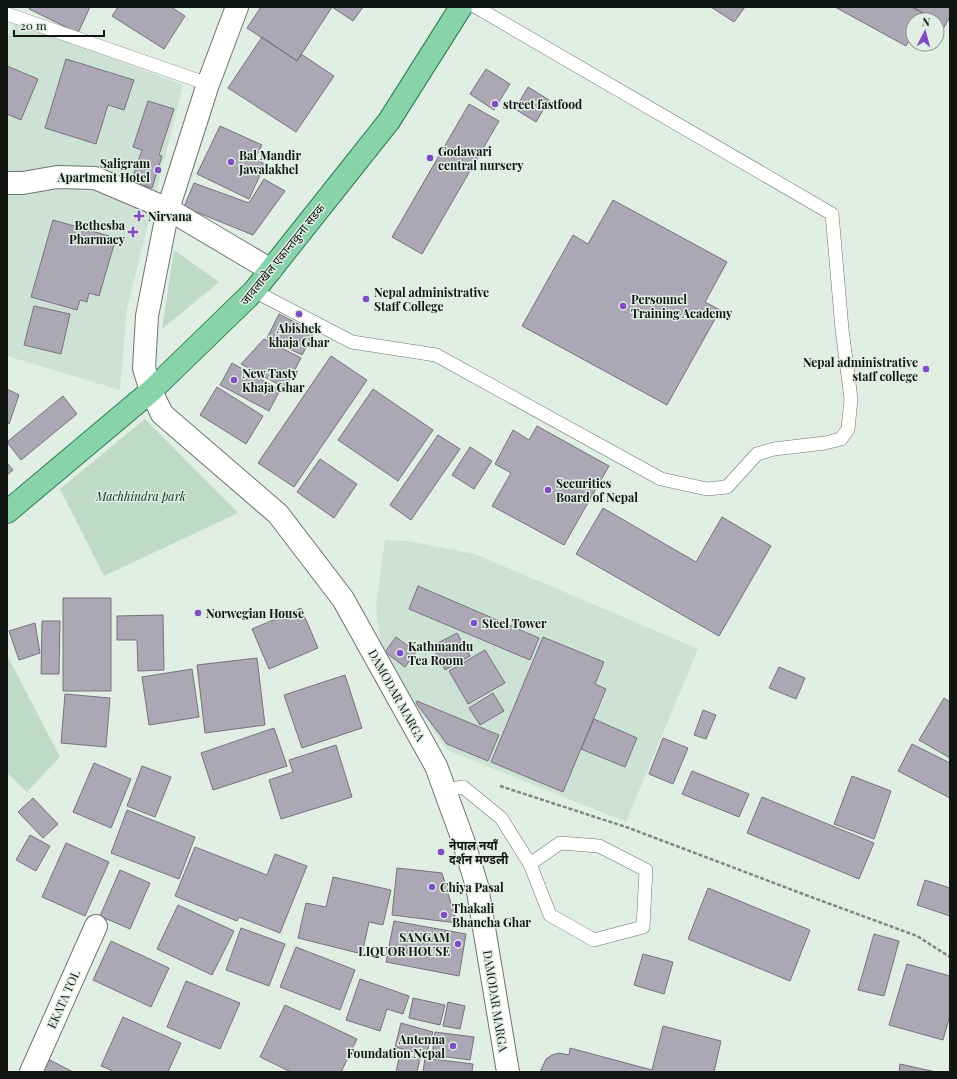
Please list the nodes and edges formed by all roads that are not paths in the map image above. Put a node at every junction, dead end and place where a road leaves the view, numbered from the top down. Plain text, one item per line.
1 (237, 7) edge
2 (461, 7) edge
3 (476, 7) edge
4 (7, 14) edge
5 (208, 84) junction
6 (7, 183) edge
7 (168, 209) junction
8 (271, 270) junction
9 (254, 291) junction
10 (151, 391) junction
11 (7, 512) edge
12 (446, 790) junction
13 (530, 864) junction
14 (96, 926) dead end
15 (31, 1072) edge
16 (508, 1072) edge

1 - 5 street, DAMODAR MARGA
2 - 8 main road, जावलाखेल एकान्तकुना सडक
3 - 9 lane
4 - 5 lane
5 - 7 street, DAMODAR MARGA
6 - 7 street
7 - 8 street
7 - 10 street, DAMODAR MARGA
8 - 9 main road, जावलाखेल एकान्तकुना सडक
9 - 10 main road, जावलाखेल एकान्तकुना सडक
10 - 11 main road, जावलाखेल एकान्तकुना सडक
10 - 12 street, DAMODAR MARGA
12 - 13 lane
12 - 16 street, DAMODAR MARGA
13 - 13 lane
14 - 15 street, EKATA TOL

